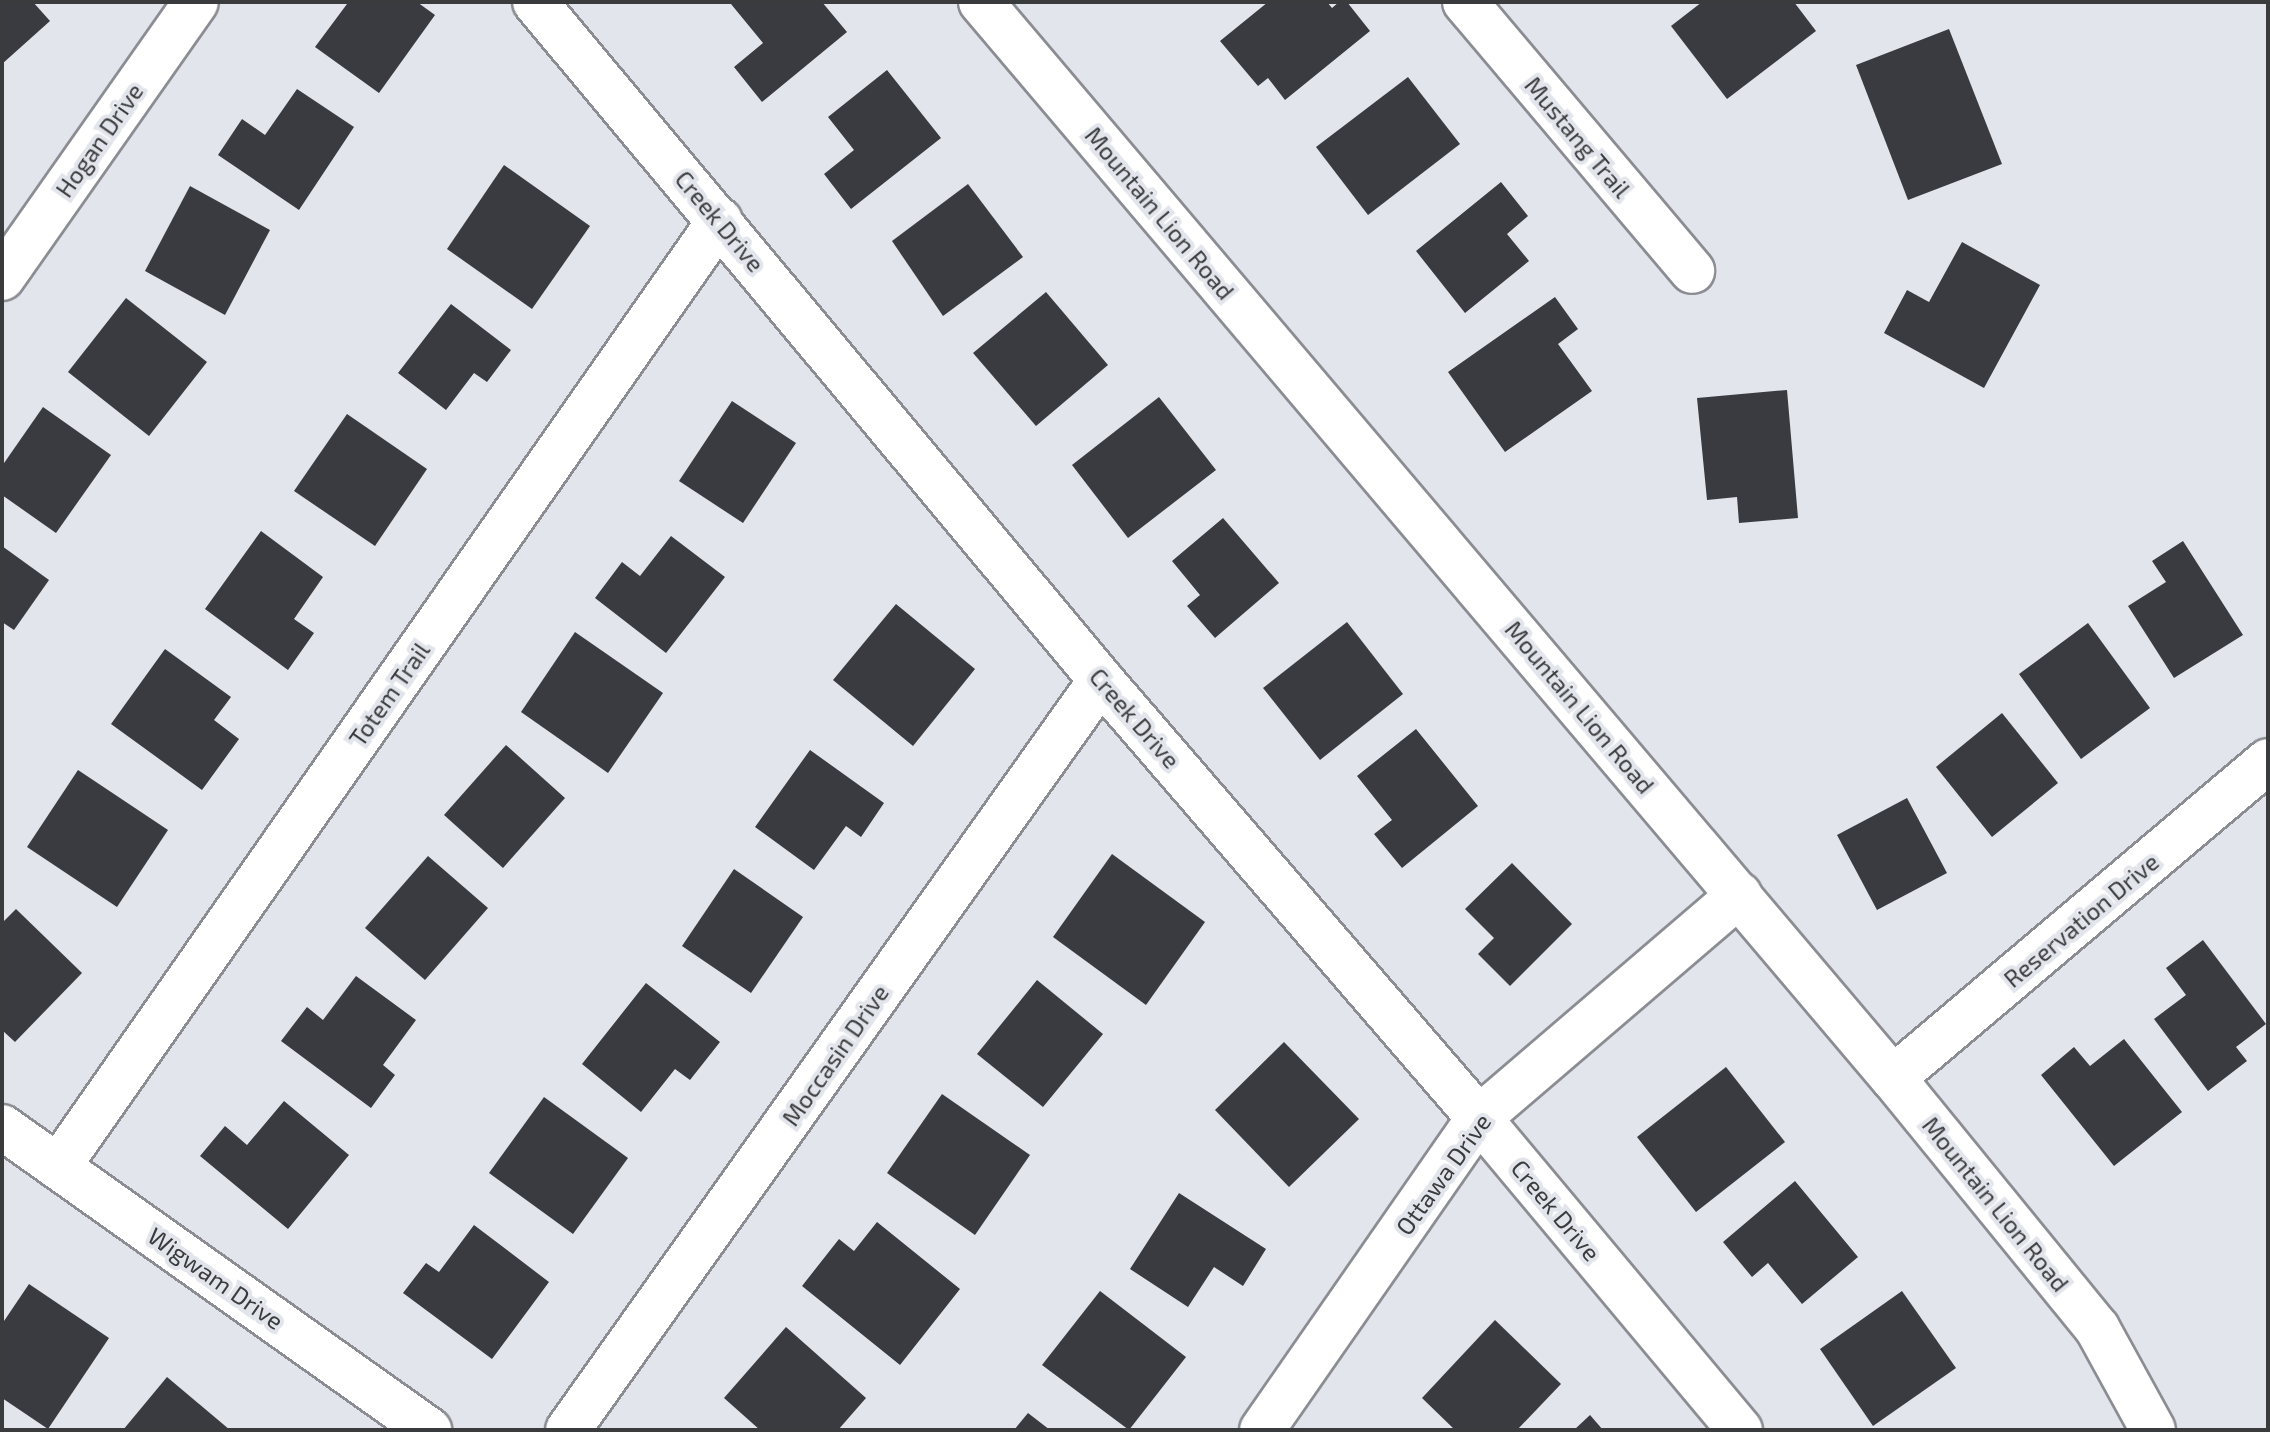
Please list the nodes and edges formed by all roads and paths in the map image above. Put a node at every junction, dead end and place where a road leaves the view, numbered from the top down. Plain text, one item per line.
1 (196, 2) edge
2 (535, 2) edge
3 (981, 2) edge
4 (1465, 2) edge
5 (720, 220) junction
6 (1692, 271) dead end
7 (2, 278) edge
8 (1101, 680) junction
9 (2268, 761) edge
10 (1739, 895) junction
11 (1893, 1078) junction
12 (1479, 1118) junction
13 (2, 1127) edge
14 (58, 1167) junction
15 (429, 1430) edge
16 (568, 1430) edge
17 (1262, 1430) edge
18 (1740, 1430) edge
19 (2153, 1430) edge

1 - 7 street, Hogan Drive
2 - 5 street, Creek Drive
3 - 10 street, Mountain Lion Road
4 - 6 street, Mustang Trail
5 - 8 street, Creek Drive
5 - 14 street, Totem Trail
8 - 12 street, Creek Drive
8 - 16 street, Moccasin Drive
9 - 11 street, Reservation Drive
10 - 11 street, Mountain Lion Road
10 - 12 street, Ottawa Drive
11 - 19 street, Mountain Lion Road
12 - 17 street, Ottawa Drive
12 - 18 street, Creek Drive
13 - 14 street, Wigwam Drive
14 - 15 street, Wigwam Drive

